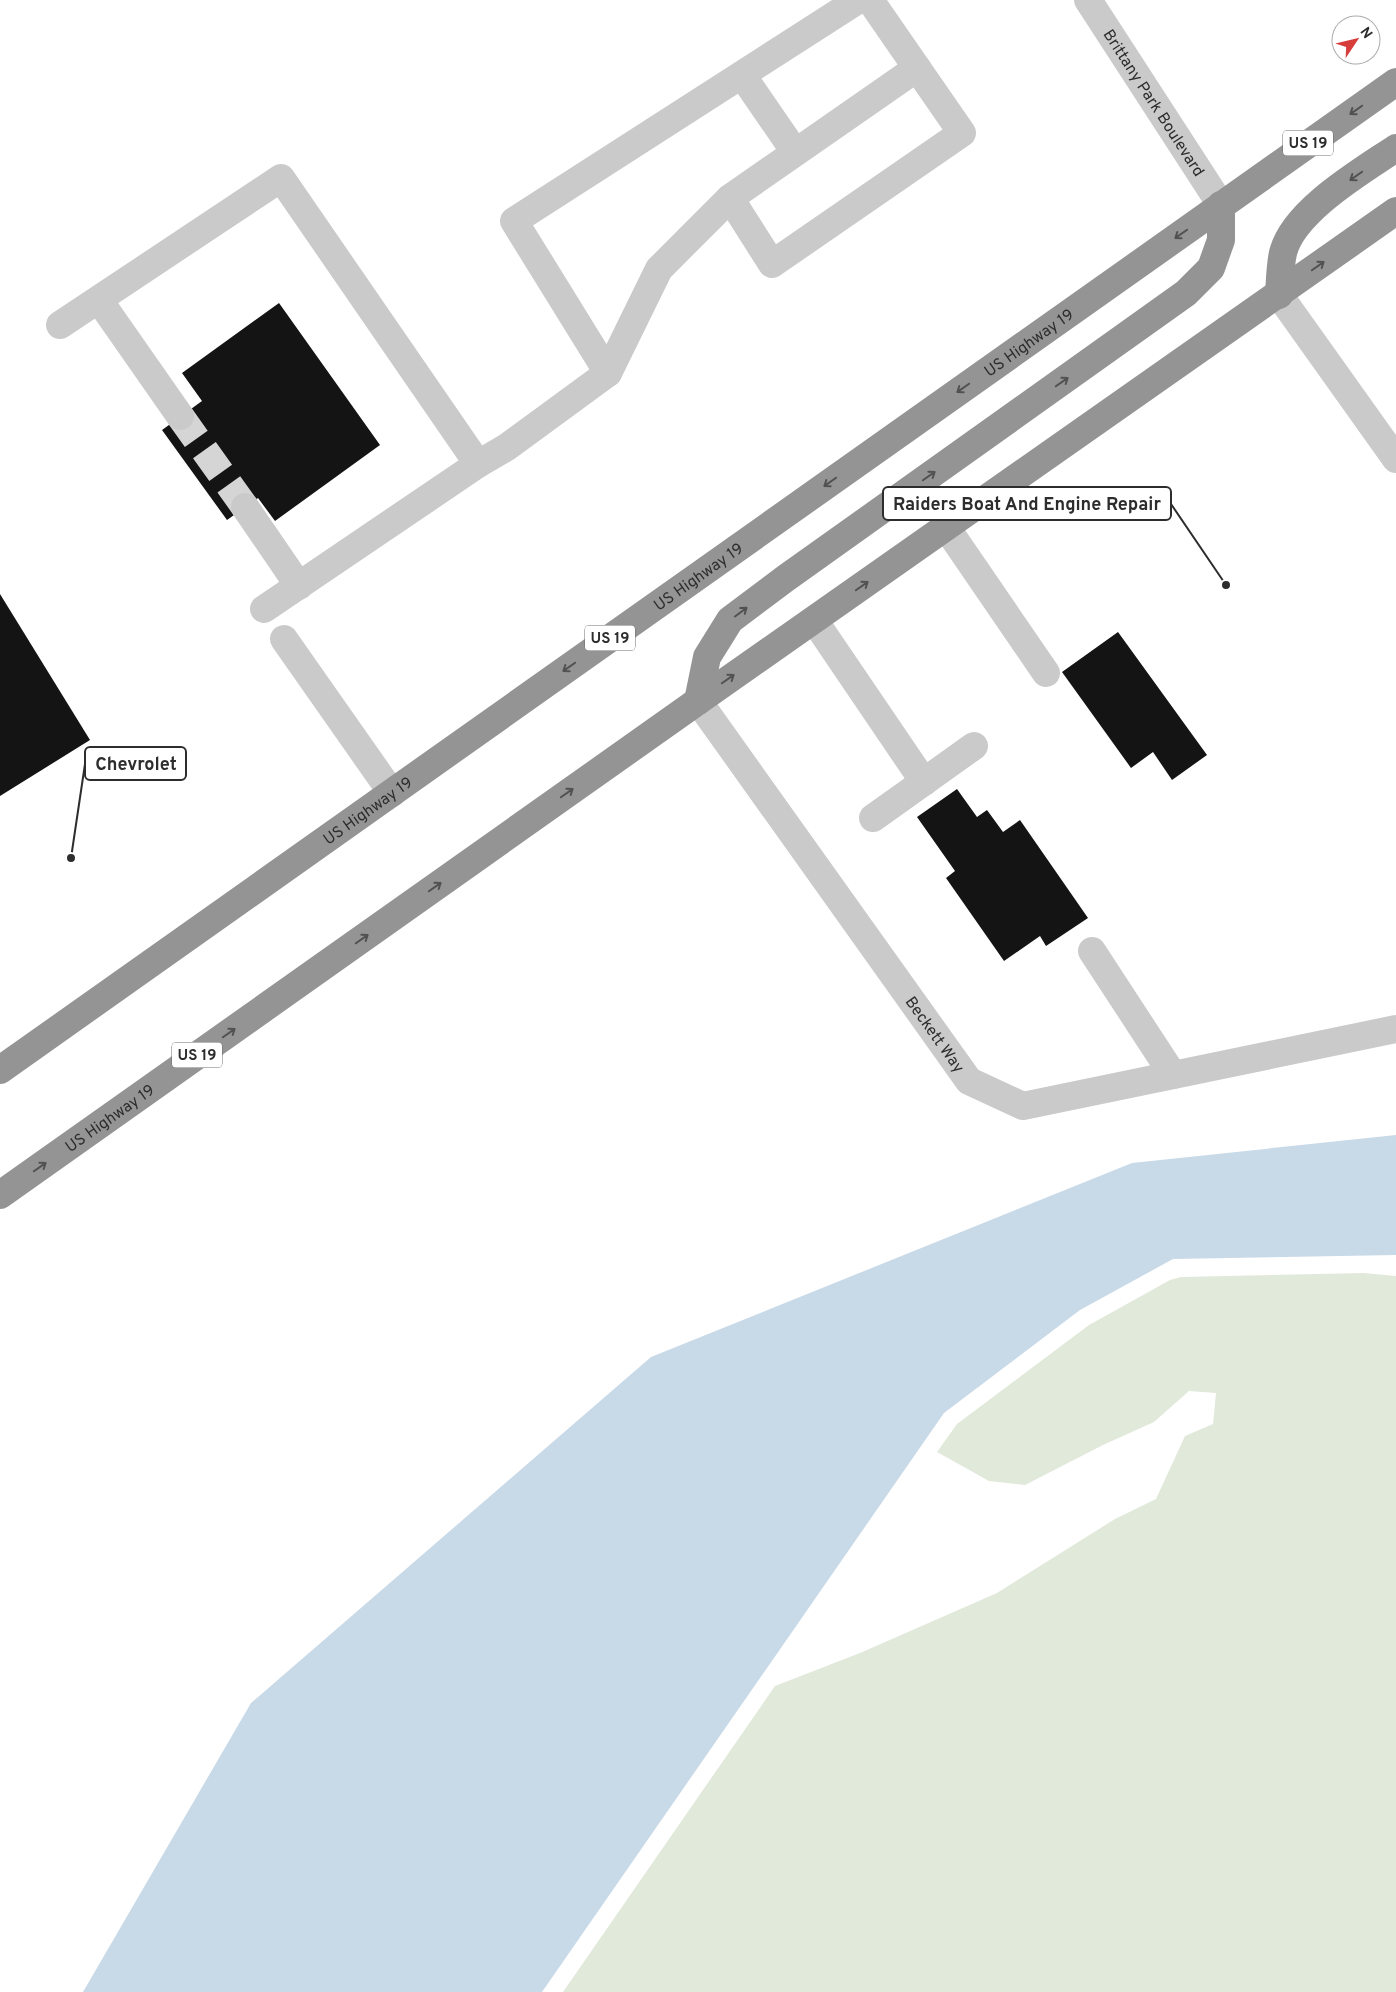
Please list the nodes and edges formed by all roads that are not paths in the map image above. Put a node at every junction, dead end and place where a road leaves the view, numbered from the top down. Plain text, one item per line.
1 (858, 0) edge
2 (870, 0) edge
3 (1088, 0) edge
4 (917, 68) junction
5 (742, 75) junction
6 (1396, 82) edge
7 (1396, 148) edge
8 (795, 152) junction
9 (730, 198) junction
10 (1221, 205) junction
11 (1396, 212) edge
12 (1279, 294) junction
13 (99, 300) junction
14 (60, 325) dead end
15 (608, 373) junction
16 (180, 416) tunnel mouth
17 (1396, 459) edge
18 (478, 464) junction
19 (245, 507) tunnel mouth
20 (946, 527) junction
21 (299, 586) junction
22 (264, 609) dead end
23 (814, 620) junction
24 (284, 639) dead end
25 (1046, 672) dead end
26 (698, 701) junction
27 (974, 746) dead end
28 (924, 782) junction
29 (392, 793) junction
30 (873, 818) dead end
31 (1092, 951) dead end
32 (1396, 1029) edge
33 (0, 1070) edge
34 (1173, 1075) junction
35 (0, 1195) edge

1 - 5 street
2 - 4 street
3 - 10 street, Brittany Park Boulevard
4 - 8 street
4 - 9 street
5 - 8 street
5 - 15 street
6 -> 10 highway, US Highway 19 / US 19
7 -> 12 highway
8 - 9 street
9 - 15 street
26 -> 10 highway
10 -> 29 highway, US Highway 19 / US 19
12 -> 11 highway, US Highway 19 / US 19
12 - 17 street
12 - 20 highway, US Highway 19 / US 19
13 - 14 street
13 - 16 street
13 - 18 street
15 - 18 street
18 - 21 street
19 - 21 street
23 -> 20 highway, US Highway 19 / US 19
20 - 25 street
21 - 22 street
26 -> 23 highway, US Highway 19 / US 19
23 - 28 street
24 - 29 street
26 - 34 street, Beckett Way
35 -> 26 highway, US Highway 19 / US 19
27 - 28 street
28 - 30 street
29 - 33 highway, US Highway 19 / US 19
31 - 34 street
32 - 34 street, Beckett Way

